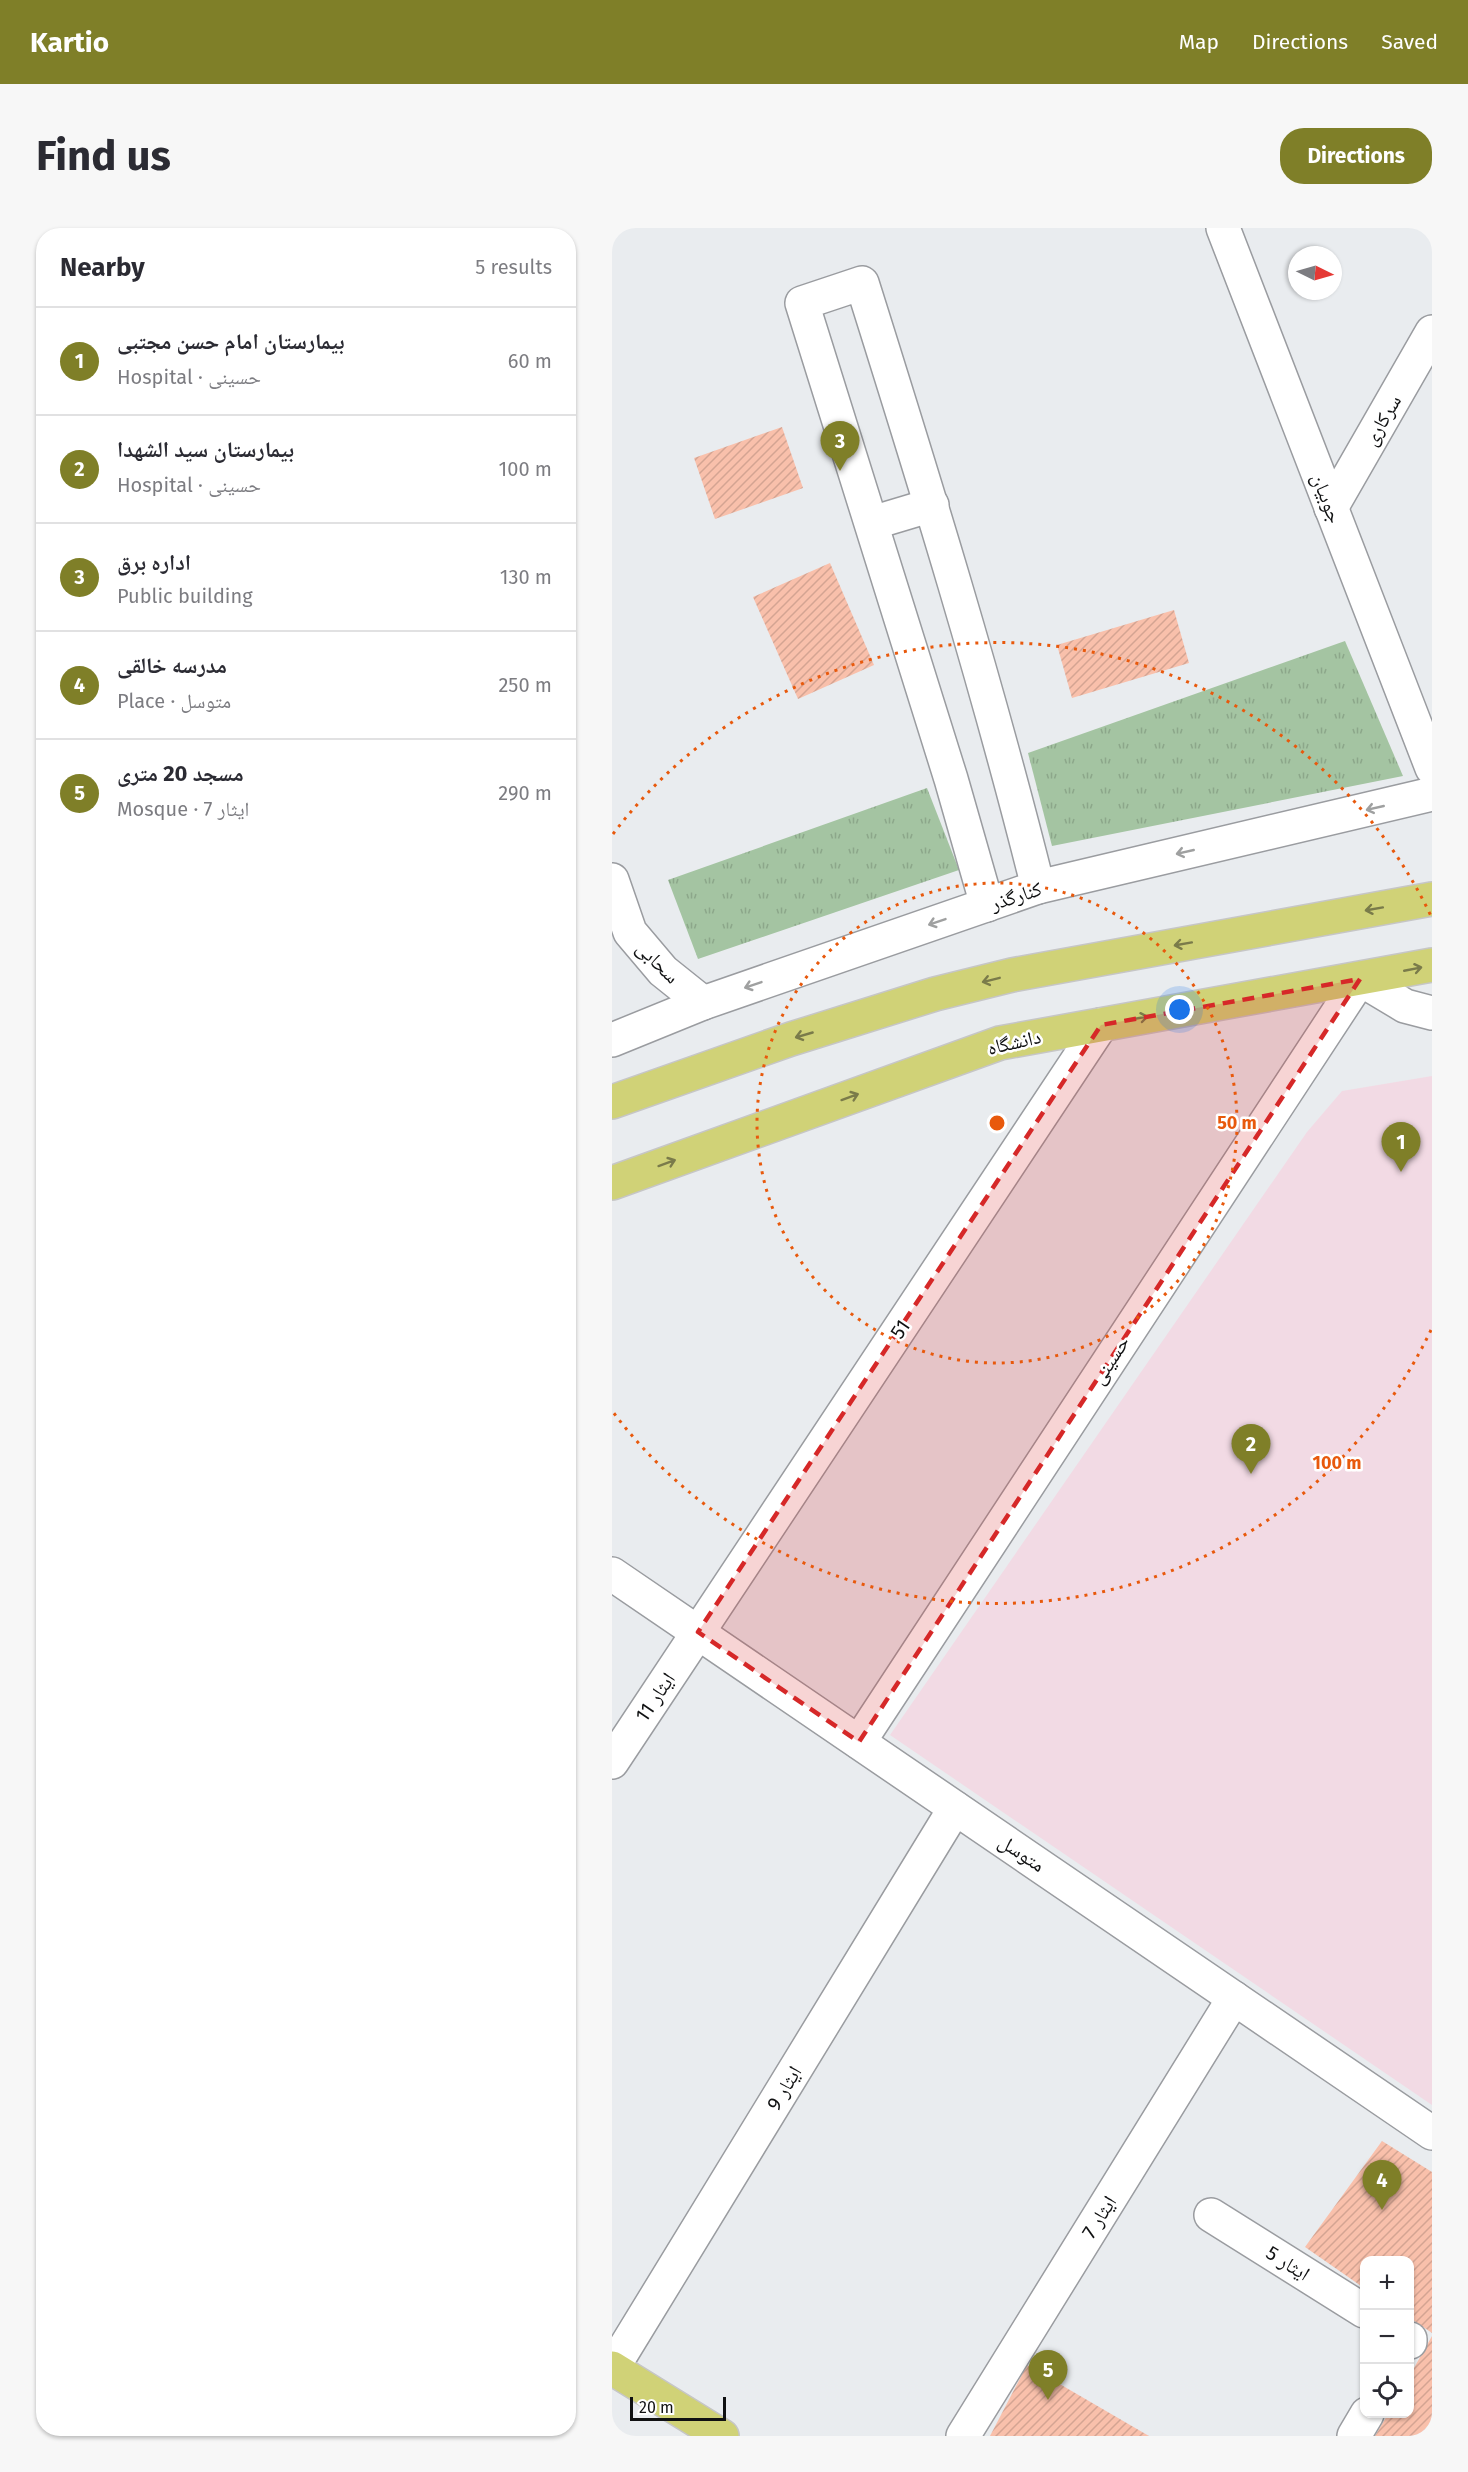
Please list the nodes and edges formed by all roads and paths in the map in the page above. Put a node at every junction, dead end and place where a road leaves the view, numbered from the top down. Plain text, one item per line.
1 (1223, 228) edge
2 (1432, 332) edge
3 (932, 505) junction
4 (1331, 508) junction
5 (872, 523) junction
6 (1432, 768) edge
7 (1432, 794) edge
8 (612, 880) edge
9 (1038, 887) junction
10 (1432, 899) edge
11 (987, 905) junction
12 (1432, 965) edge
13 (1360, 979) junction
14 (703, 1003) junction
15 (1432, 1013) edge
16 (1101, 1024) junction
17 (612, 1040) edge
18 (612, 1102) edge
19 (612, 1183) edge
20 (612, 1574) edge
21 (698, 1632) junction
22 (859, 1742) junction
23 (612, 1762) edge
24 (955, 1808) junction
25 (1234, 1998) junction
26 (1432, 2133) edge
27 (1211, 2215) dead end
28 (1363, 2310) edge
29 (612, 2368) edge
30 (1365, 2418) edge
31 (722, 2436) edge
32 (963, 2436) edge
33 (1354, 2436) edge

1 - 4 street, جوبیان
2 - 4 street, سرکاری
3 - 5 street
3 - 5 street
3 - 9 street
4 - 6 street, جوبیان
5 - 11 street
7 -> 9 street, کنارگذر
8 - 14 street, سحابی
9 - 11 street, کنارگذر
10 -> 18 main road
11 -> 14 street, کنارگذر
13 -> 12 main road, دانشگاه
13 - 15 street
16 -> 13 main road, دانشگاه
13 - 22 street, حسینی
14 - 17 street, کنارگذر
19 -> 16 main road, دانشگاه
16 - 21 street, 51
20 - 21 street, متوسل
21 - 22 street, متوسل
21 - 23 street, ایثار 11
22 - 24 street, متوسل
24 - 25 street, متوسل
24 - 29 street, ایثار 9
25 - 26 street, متوسل
25 - 32 street, ایثار 7
27 - 28 street, ایثار 5
29 - 31 main road
30 - 33 street

